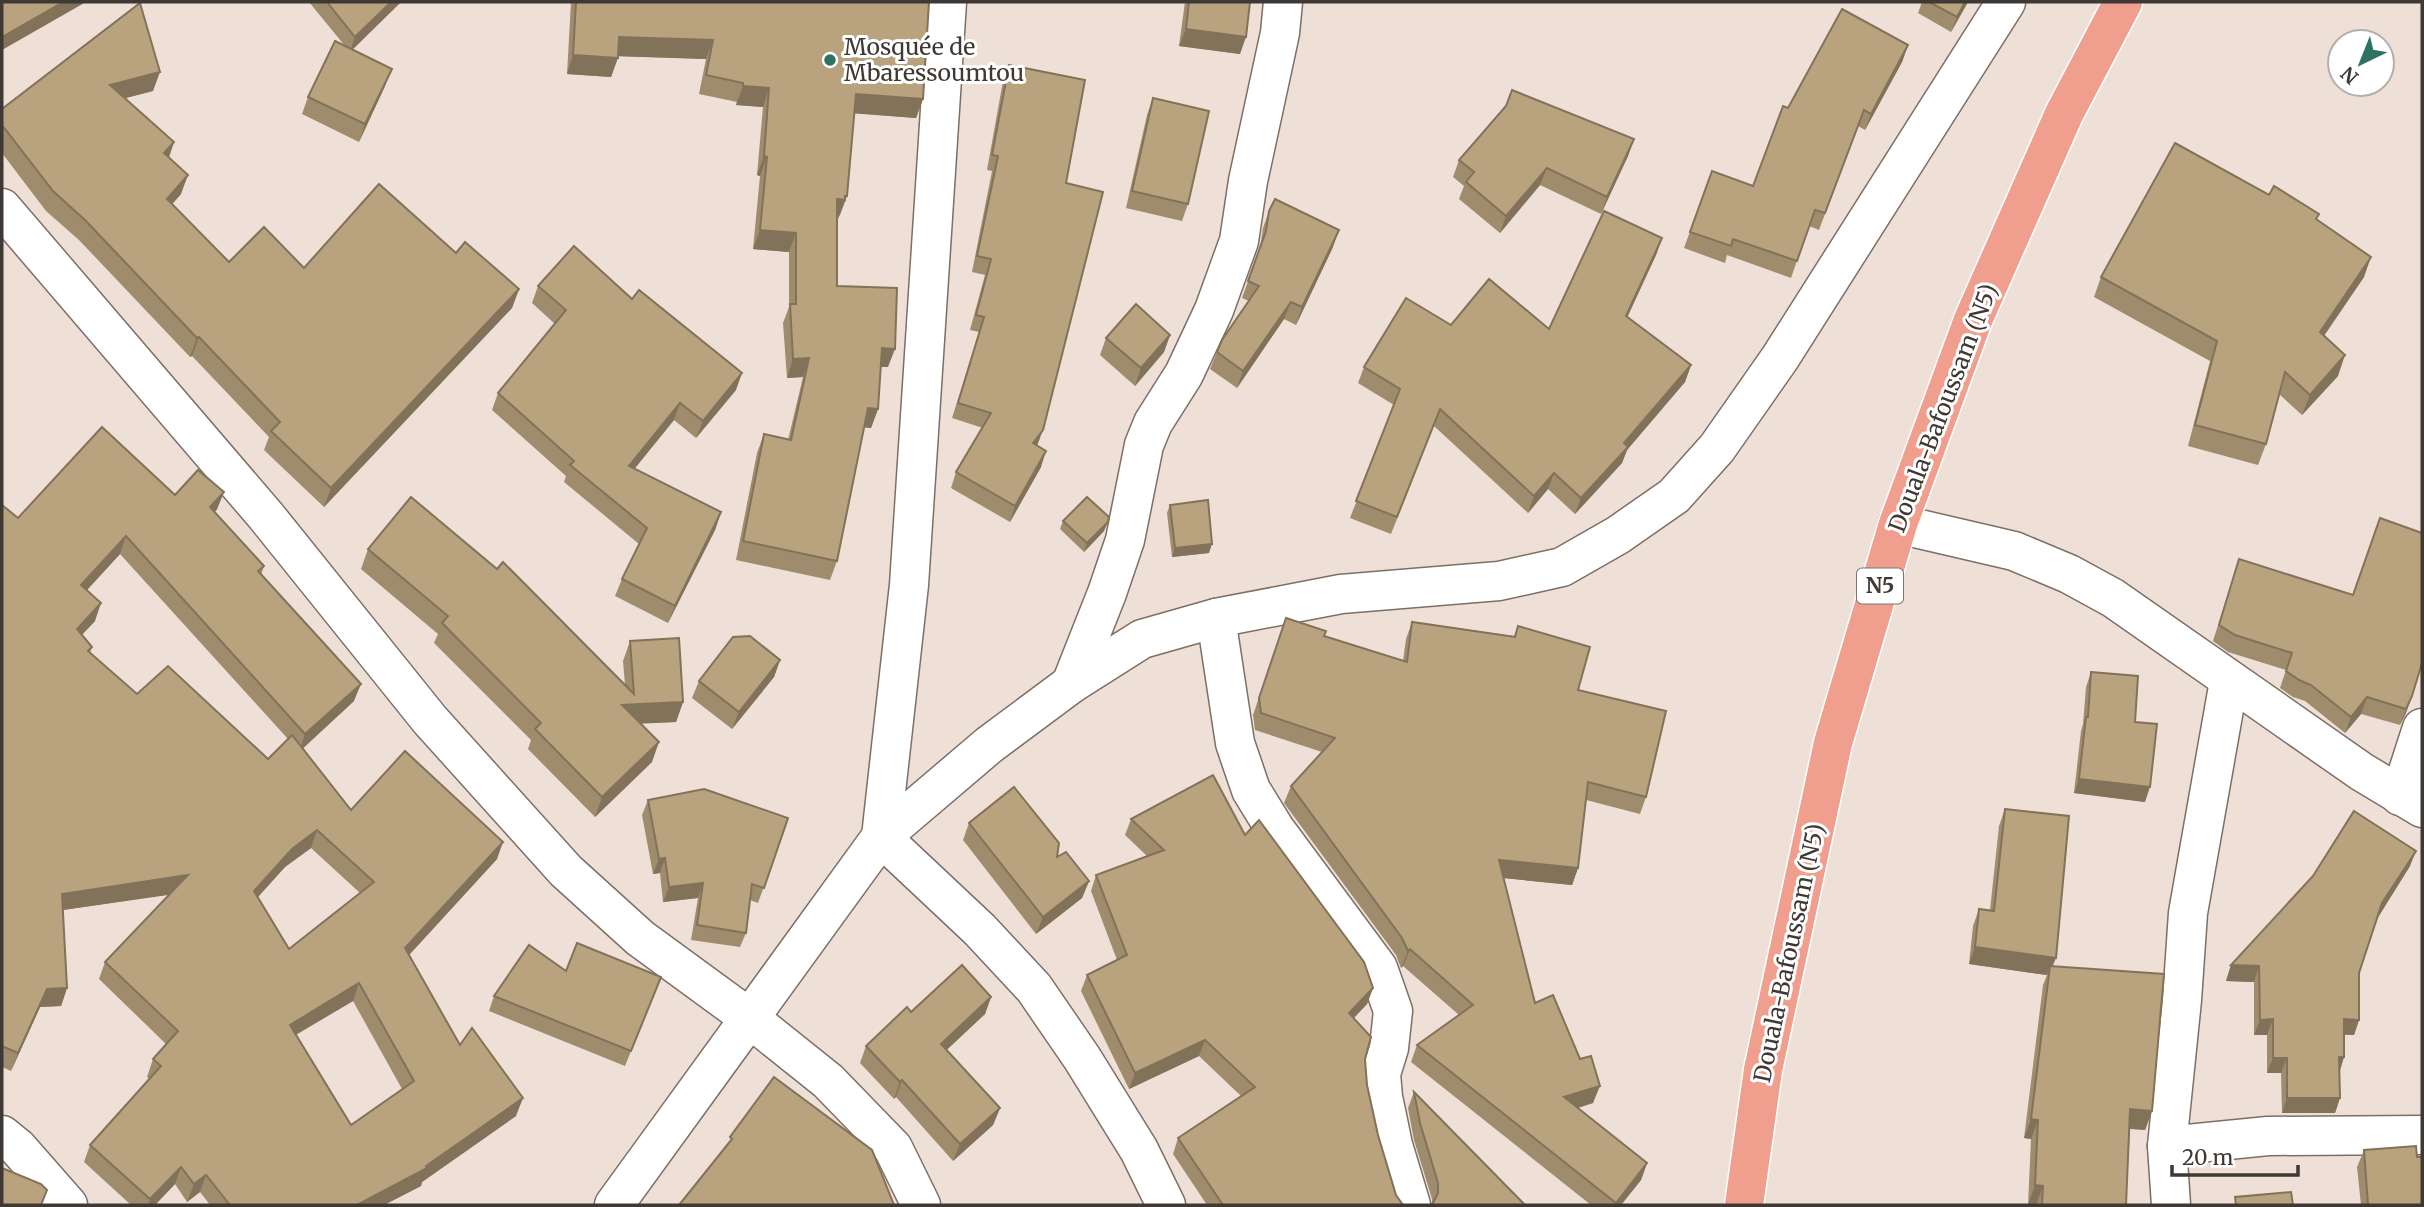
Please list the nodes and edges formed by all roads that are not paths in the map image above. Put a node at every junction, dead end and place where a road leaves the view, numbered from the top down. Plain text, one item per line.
1 (947, 2) edge
2 (1283, 2) edge
3 (2006, 2) edge
4 (2123, 2) edge
5 (2, 208) edge
6 (1898, 524) junction
7 (1216, 618) junction
8 (2229, 681) junction
9 (1071, 684) junction
10 (2422, 728) edge
11 (2411, 802) edge
12 (881, 836) junction
13 (748, 1017) junction
14 (2, 1135) edge
15 (2422, 1135) edge
16 (2167, 1146) junction
17 (68, 1205) edge
18 (614, 1205) edge
19 (921, 1205) edge
20 (1166, 1205) edge
21 (1411, 1205) edge
22 (1744, 1205) edge
23 (2171, 1205) edge

1 - 12 street
2 - 9 street
3 - 7 street
4 - 6 highway, Douala-Bafoussam (N5) / N5
5 - 13 street
6 - 8 street
6 - 22 highway, Douala-Bafoussam (N5) / N5
7 - 9 street
7 - 21 street
8 - 11 street
8 - 16 street
9 - 12 street
10 - 11 street
12 - 13 street
12 - 20 street
13 - 18 street
13 - 19 street
14 - 17 street
15 - 16 street
16 - 23 street

